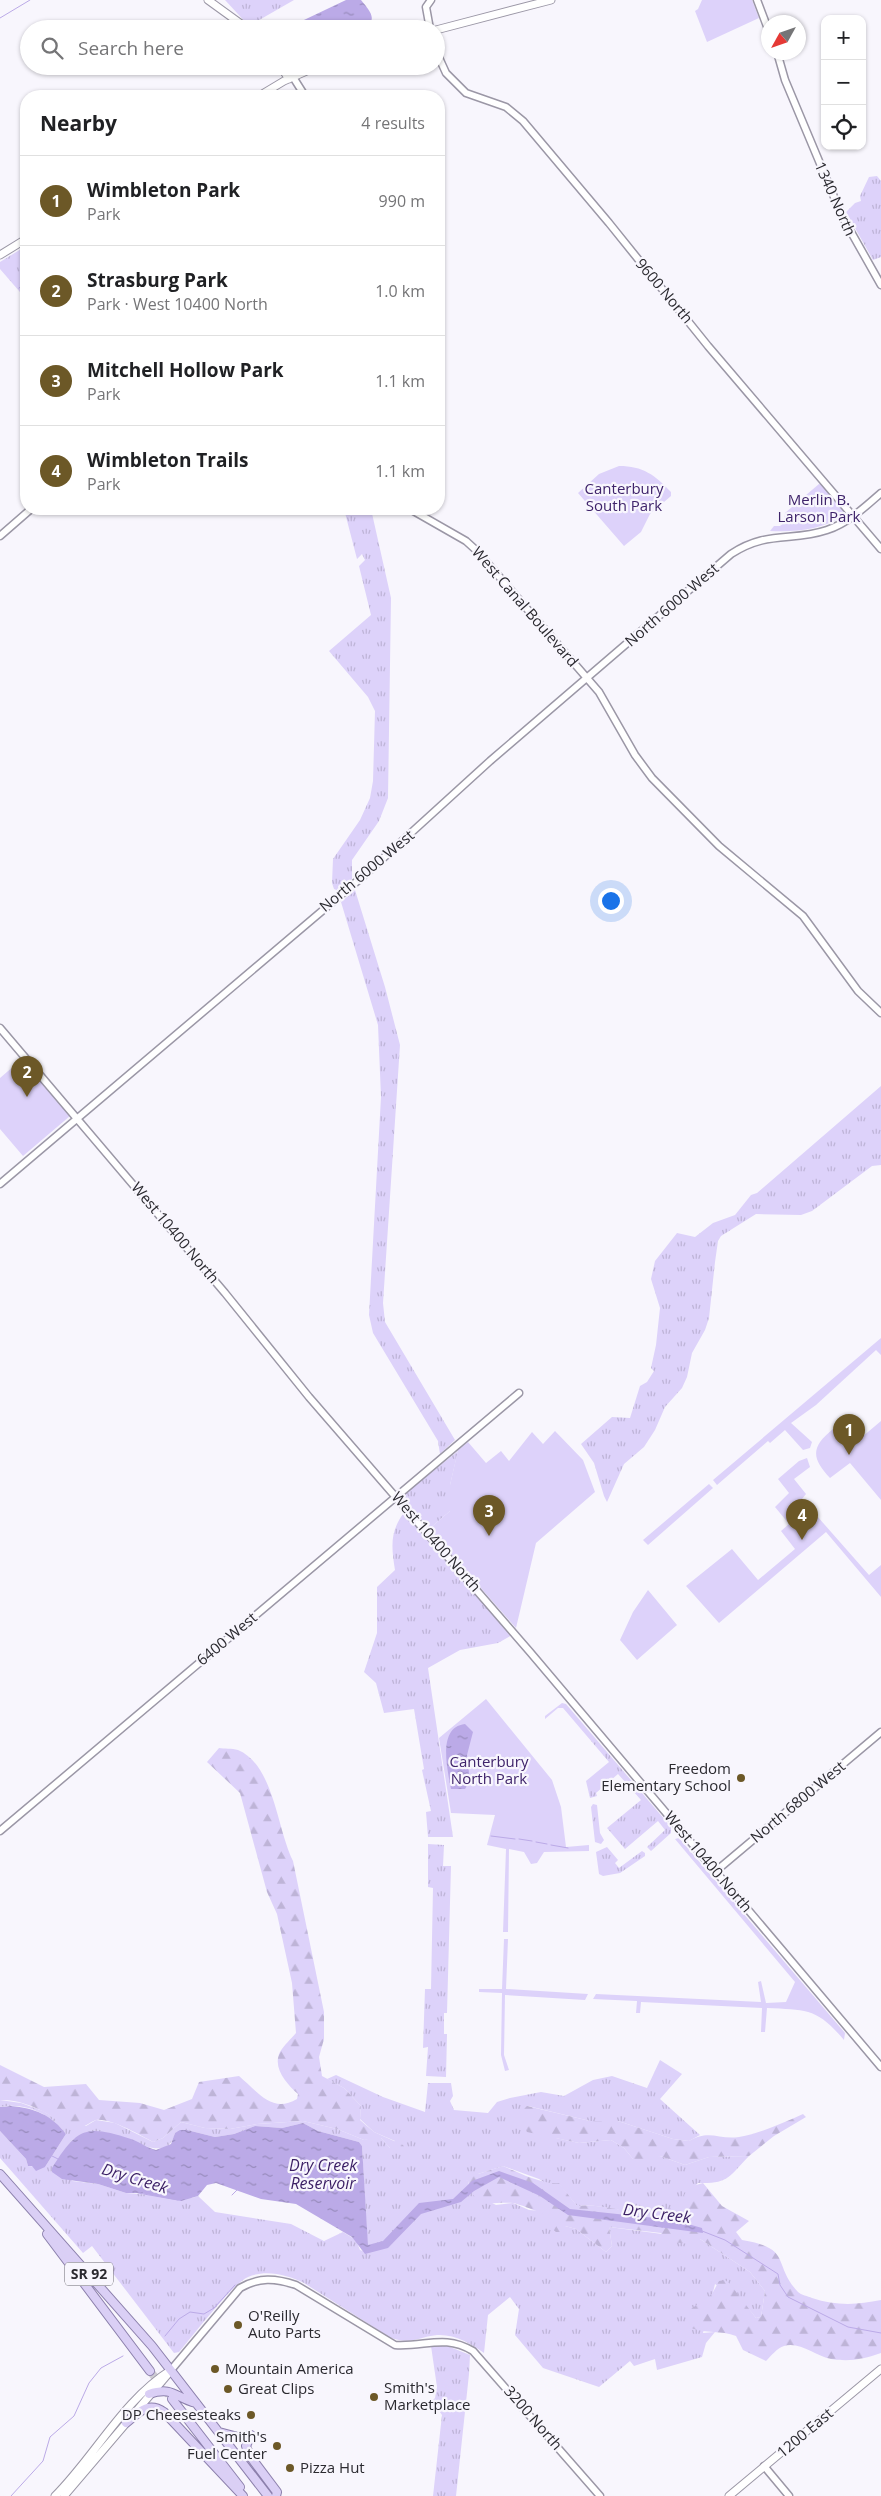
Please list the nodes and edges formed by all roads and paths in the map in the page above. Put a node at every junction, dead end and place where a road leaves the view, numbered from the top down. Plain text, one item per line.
1 (200, 0) edge
2 (208, 0) edge
3 (430, 0) edge
4 (551, 0) edge
5 (757, 0) edge
6 (763, 15) edge
7 (228, 20) edge
8 (236, 20) edge
9 (428, 20) edge
10 (445, 28) edge
11 (779, 60) edge
12 (445, 71) edge
13 (297, 75) edge
14 (292, 77) junction
15 (269, 90) edge
16 (300, 90) edge
17 (20, 243) edge
18 (0, 255) edge
19 (881, 285) edge
20 (881, 493) edge
21 (24, 515) edge
22 (420, 515) edge
23 (853, 516) junction
24 (0, 536) edge
25 (881, 549) edge
26 (587, 678) junction
27 (881, 1013) edge
28 (0, 1028) edge
29 (77, 1118) junction
30 (0, 1184) edge
31 (519, 1393) dead end
32 (396, 1496) junction
33 (881, 1732) edge
34 (0, 1831) edge
35 (716, 1871) junction
36 (881, 2067) edge
37 (0, 2174) edge
38 (25, 2204) junction
39 (881, 2369) edge
40 (171, 2370) junction
41 (150, 2371) tunnel mouth
42 (149, 2394) junction
43 (172, 2398) tunnel mouth
44 (196, 2403) junction
45 (126, 2422) junction
46 (219, 2432) junction
47 (764, 2466) junction
48 (56, 2496) edge
49 (64, 2496) edge
50 (243, 2496) edge
51 (247, 2496) edge
52 (268, 2496) edge
53 (276, 2496) edge
54 (600, 2496) edge
55 (728, 2496) edge
56 (789, 2496) edge

1 - 7 main road
2 - 8 main road
3 - 9 street
4 - 10 main road
5 - 6 street
11 - 19 street, 1340 North
12 - 23 street, 9600 North
13 - 14 main road
14 - 15 main road
14 - 16 street
17 - 18 main road
20 - 23 street, North 6000 West
21 - 24 street
22 - 26 street, West Canal Boulevard
23 - 25 street, 9600 North
23 - 26 street, North 6000 West
26 - 27 street, West Canal Boulevard
26 - 29 street, North 6000 West
28 - 29 street, West 10400 North
29 - 30 street, North 6000 West
29 - 32 street, West 10400 North
31 - 32 street, 6400 West
32 - 34 street, 6400 West
32 - 35 street, West 10400 North
33 - 35 street, North 6800 West
35 - 36 street, West 10400 North
37 - 38 main road, SR 92
38 - 40 main road, SR 92
38 - 41 main road, SR 92
39 - 47 main road, 1200 East
40 - 42 main road
40 - 44 main road, SR 92
40 - 48 main road
40 - 54 street, 3200 North
42 - 44 main road
42 - 45 main road
43 - 51 main road
44 - 46 main road, SR 92
45 - 49 main road
45 - 50 main road
46 - 52 main road, SR 92
46 - 53 main road
47 - 55 main road, 1200 East
47 - 56 street

